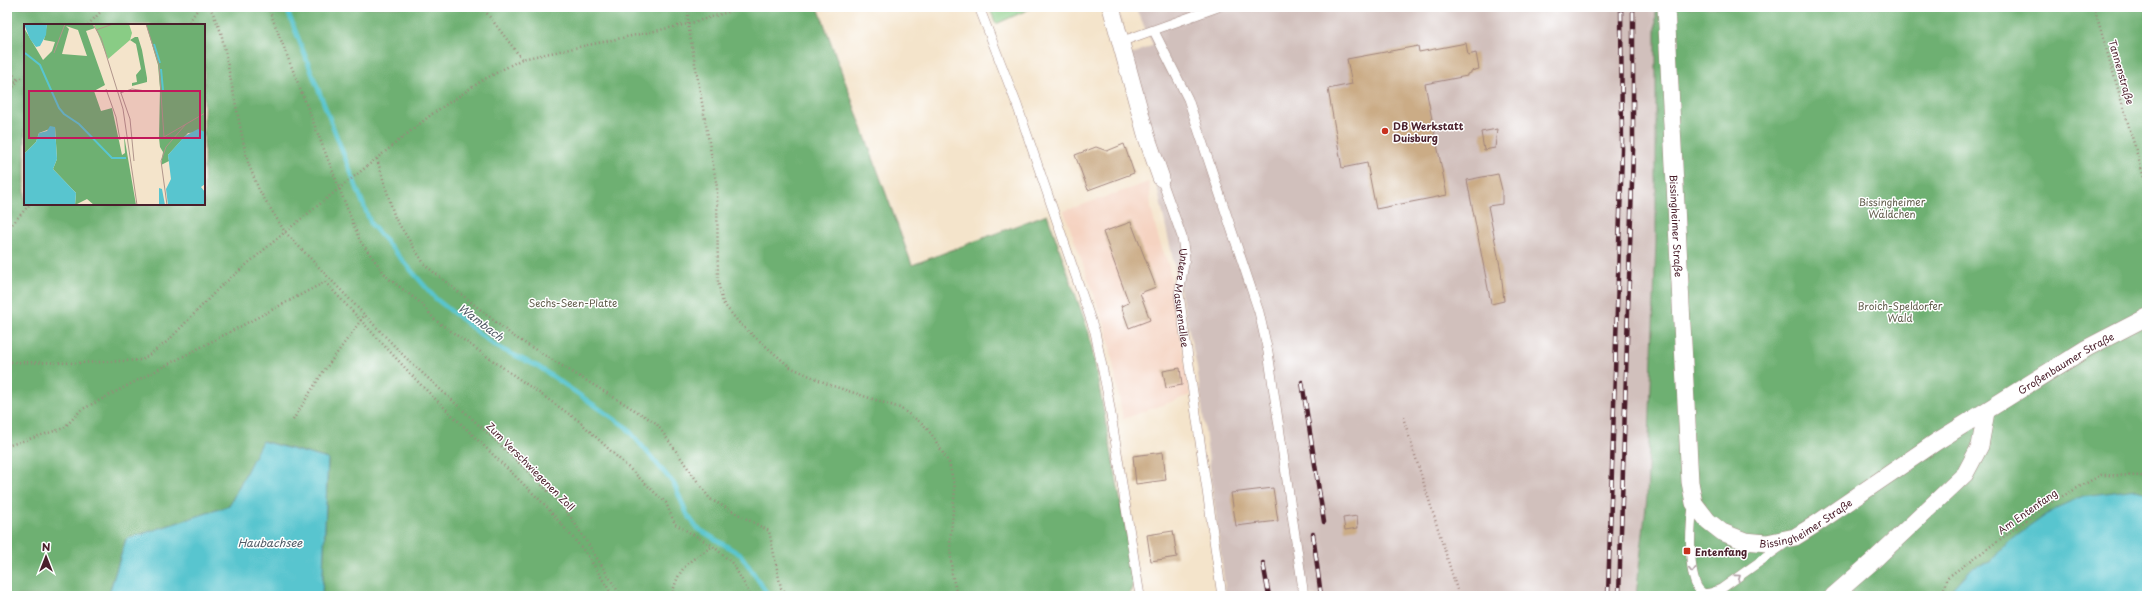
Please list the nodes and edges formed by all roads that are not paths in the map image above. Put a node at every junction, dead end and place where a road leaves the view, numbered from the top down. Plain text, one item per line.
1 (979, 7) edge
2 (1111, 7) edge
3 (1218, 7) edge
4 (1666, 7) edge
5 (1154, 31) junction
6 (1120, 42) junction
7 (1161, 178) joint
8 (2147, 317) edge
9 (1986, 412) junction
10 (1694, 503) junction
11 (1795, 537) junction
12 (1140, 596) edge
13 (1222, 596) edge
14 (1304, 596) edge
15 (1833, 596) edge

1 - 12 lane
2 - 6 street, Untere Masurenallee
3 - 5 lane
4 - 10 street, Bissingheimer Straße
5 - 6 lane
5 - 14 lane
6 - 7 street, Untere Masurenallee
7 - 13 lane, Untere Masurenallee
8 - 9 street, Großenbaumer Straße
9 - 11 street, Bissingheimer Straße
9 - 15 street
10 - 11 street, Bissingheimer Straße
10 -> 11 lane

